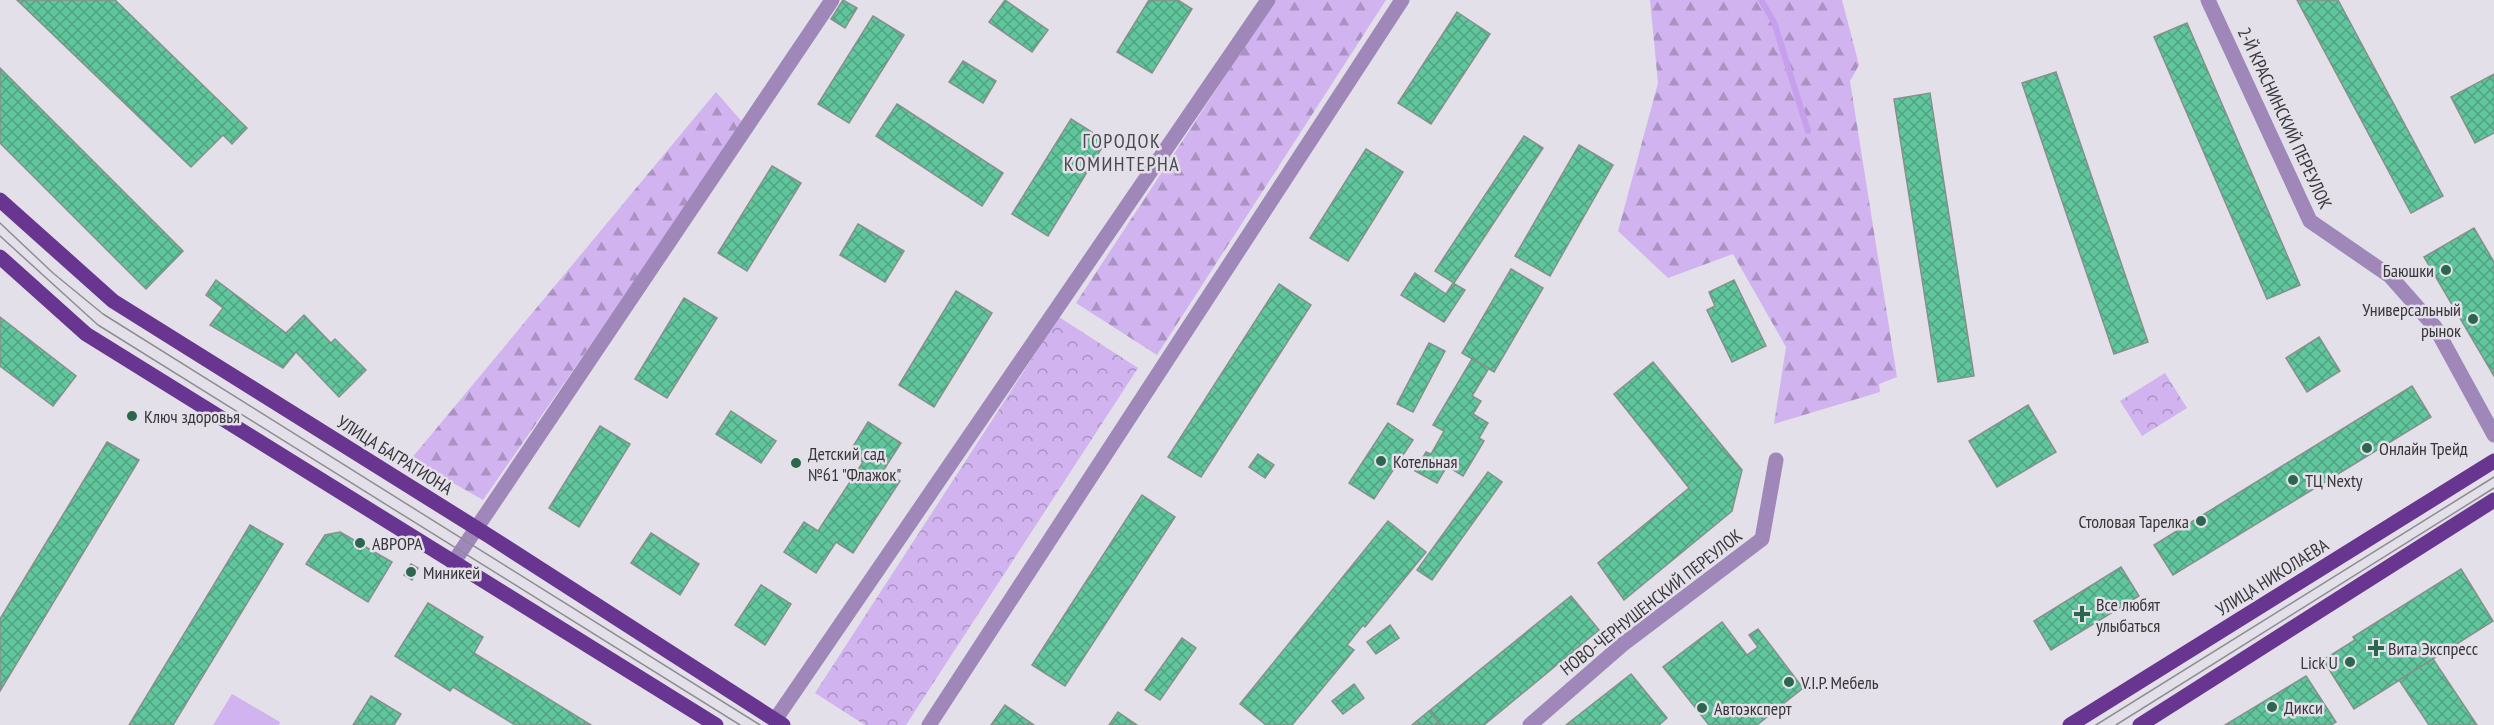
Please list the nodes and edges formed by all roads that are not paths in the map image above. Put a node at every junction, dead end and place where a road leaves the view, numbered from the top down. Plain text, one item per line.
1 (832, 0) edge
2 (1269, 0) edge
3 (1402, 0) edge
4 (2208, 0) edge
5 (0, 201) edge
6 (0, 257) edge
7 (2494, 435) edge
8 (1776, 460) dead end
9 (2494, 461) edge
10 (2494, 500) edge
11 (474, 528) junction
12 (453, 563) junction
13 (779, 723) edge
14 (716, 725) edge
15 (929, 725) edge
16 (1530, 725) edge
17 (2070, 725) edge
18 (2140, 725) edge

1 - 11 street
2 - 13 street
3 - 15 street
4 - 7 street, 2-Й КРАСНИНСКИЙ ПЕРЕУЛОК
5 - 11 main road, УЛИЦА БАГРАТИОНА
6 - 12 main road
8 - 16 street, НОВО-ЧЕРНУШЕНСКИЙ ПЕРЕУЛОК
9 - 17 main road, УЛИЦА НИКОЛАЕВА
10 - 18 main road
11 - 12 street
11 - 13 main road, УЛИЦА БАГРАТИОНА
12 - 14 main road

